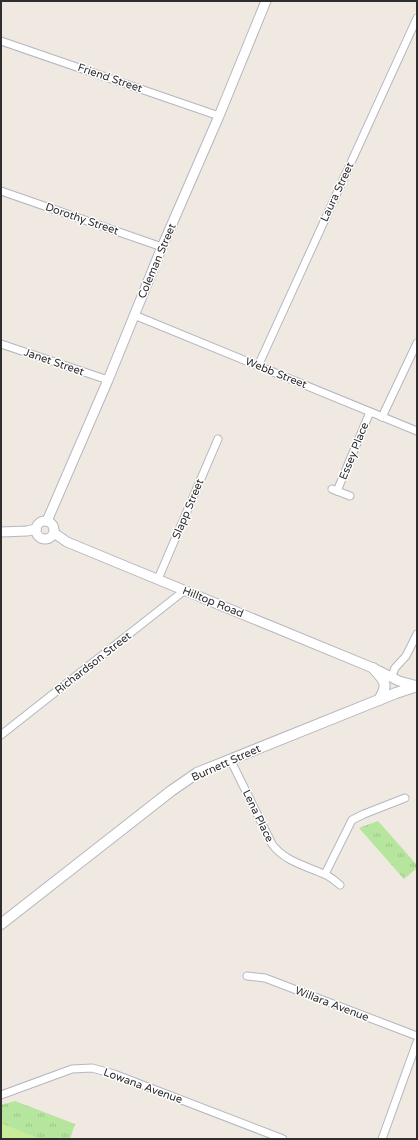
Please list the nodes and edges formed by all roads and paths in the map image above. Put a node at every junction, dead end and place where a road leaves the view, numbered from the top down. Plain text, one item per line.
1 (266, 1) edge
2 (417, 18) edge
3 (1, 41) edge
4 (219, 116) junction
5 (1, 191) edge
6 (162, 247) junction
7 (134, 315) junction
8 (417, 343) edge
9 (1, 344) edge
10 (258, 366) junction
11 (108, 380) junction
12 (370, 412) junction
13 (382, 416) junction
14 (417, 431) edge
15 (218, 439) dead end
16 (350, 496) dead end
17 (47, 521) junction
18 (36, 529) junction
19 (1, 532) edge
20 (54, 533) junction
21 (158, 579) junction
22 (185, 590) junction
23 (417, 634) edge
24 (373, 668) junction
25 (393, 673) junction
26 (417, 686) edge
27 (379, 700) junction
28 (1, 735) edge
29 (230, 759) junction
30 (406, 798) dead end
31 (326, 874) junction
32 (340, 885) dead end
33 (1, 924) edge
34 (247, 976) dead end
35 (417, 1036) edge
36 (417, 1042) edge
37 (1, 1095) edge
38 (283, 1139) edge
39 (382, 1139) edge

1 - 4 street, Coleman Street
2 - 10 street, Laura Street
3 - 4 street, Friend Street
4 - 6 street, Coleman Street
5 - 6 street, Dorothy Street
6 - 7 street, Coleman Street
7 - 10 street, Webb Street
7 - 11 street, Coleman Street
8 - 13 street
9 - 11 street, Janet Street
10 - 12 street, Webb Street
11 - 17 street, Coleman Street
12 - 13 street, Webb Street
12 - 16 street, Essey Place
13 - 14 street, Webb Street
15 - 21 street, Slapp Street
17 - 18 street
17 - 20 street
18 - 19 street
18 - 20 street
20 - 21 street, Hilltop Road
21 - 22 street, Hilltop Road
22 - 24 street, Hilltop Road
22 - 28 street, Richardson Street
23 - 25 street
24 - 25 street, Hilltop Road
24 - 26 street, Hilltop Road
24 - 27 main road
25 - 26 street, Hilltop Road
26 - 27 main road, Burnett Street
27 - 29 main road, Burnett Street
29 - 31 street, Lena Place
29 - 33 main road, Burnett Street
30 - 31 street
31 - 32 street, Lena Place
34 - 35 street, Willara Avenue
36 - 39 street
37 - 38 street, Lowana Avenue

